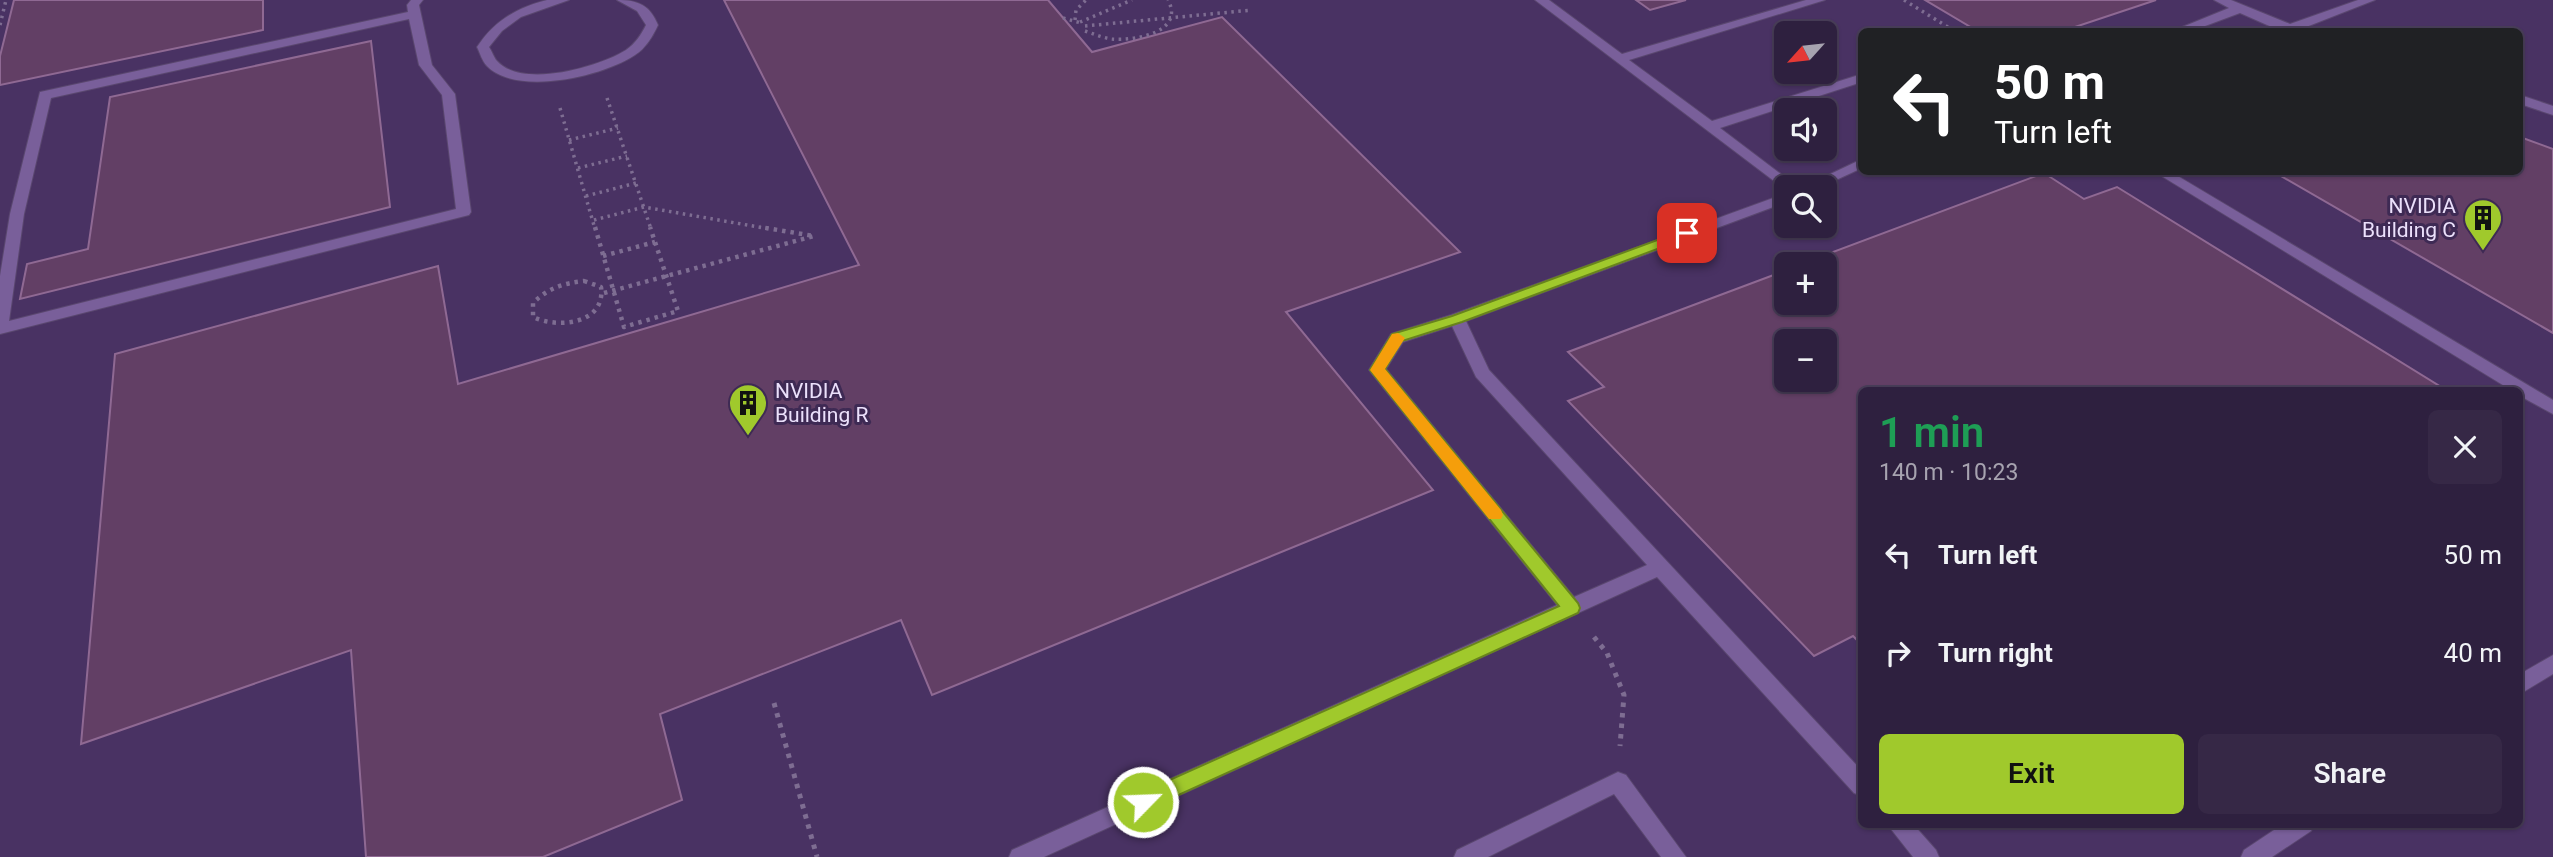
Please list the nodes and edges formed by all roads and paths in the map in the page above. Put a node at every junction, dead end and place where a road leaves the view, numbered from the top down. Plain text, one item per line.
1 (6, 0) edge
2 (563, 0) edge
3 (623, 0) edge
4 (1086, 0) edge
5 (1132, 0) edge
6 (1168, 0) edge
7 (1541, 0) edge
8 (1819, 0) edge
9 (1904, 0) edge
10 (2220, 0) edge
11 (2369, 0) edge
12 (529, 4) edge
13 (416, 7) edge
14 (2238, 9) junction
15 (1252, 10) dead end
16 (1173, 17) junction
17 (1063, 18) dead end
18 (1075, 20) junction
19 (1080, 22) junction
20 (0, 25) edge
21 (1950, 28) edge
22 (2187, 28) edge
23 (2288, 28) edge
24 (2298, 28) edge
25 (1085, 29) junction
26 (1079, 37) dead end
27 (1619, 59) junction
28 (1858, 79) edge
29 (605, 90) dead end
30 (558, 100) dead end
31 (2523, 100) edge
32 (2553, 111) edge
33 (1711, 126) junction
34 (618, 128) junction
35 (569, 140) junction
36 (627, 156) junction
37 (1858, 165) edge
38 (578, 168) junction
39 (1775, 175) edge
40 (1836, 175) edge
41 (2167, 175) edge
42 (636, 183) junction
43 (586, 196) junction
44 (1774, 202) edge
45 (644, 207) junction
46 (594, 220) junction
47 (655, 242) junction
48 (6, 252) edge
49 (603, 256) junction
50 (666, 276) junction
51 (4, 278) edge
52 (614, 291) junction
53 (604, 293) junction
54 (1457, 319) junction
55 (0, 329) edge
56 (2518, 387) edge
57 (2523, 390) edge
58 (2553, 408) edge
59 (1660, 567) junction
60 (1571, 608) junction
61 (2553, 663) edge
62 (2523, 683) edge
63 (774, 703) dead end
64 (1618, 782) junction
65 (1858, 782) edge
66 (1902, 828) edge
67 (2297, 828) edge
68 (817, 857) edge
69 (1020, 857) edge
70 (1465, 857) edge
71 (1675, 857) edge
72 (1928, 857) edge
73 (2252, 857) edge

1 - 20 path
2 - 12 lane
3 - 12 lane
4 - 18 path
5 - 19 path
6 - 16 path
7 - 27 lane
8 - 27 lane
9 - 21 path
10 - 14 lane
11 - 24 lane
13 - 48 lane
13 - 55 lane
14 - 22 lane
14 - 23 lane
15 - 16 path
16 - 25 path
16 - 25 path
17 - 18 path
18 - 19 path
19 - 25 path
25 - 26 path
27 - 33 lane
28 - 33 lane
29 - 34 path
30 - 35 path
31 - 32 lane
33 - 39 lane
34 - 35 path
34 - 36 path
35 - 38 path
36 - 38 path
36 - 42 path
37 - 40 lane
38 - 43 path
41 - 56 lane
42 - 43 path
42 - 45 path
43 - 46 path
44 - 54 lane
45 - 46 path
45 - 47 path
45 - 50 path
46 - 49 path
47 - 49 path
47 - 50 path
48 - 51 lane
49 - 52 path
50 - 52 path
50 - 52 path
51 - 55 lane
52 - 53 path
53 - 53 path
54 - 59 lane
54 - 60 lane
57 - 58 lane
59 - 60 lane
59 - 65 lane
60 - 64 path
60 - 69 lane
61 - 62 lane
63 - 68 path
64 - 70 lane
64 - 71 lane
66 - 72 lane
67 - 73 lane

